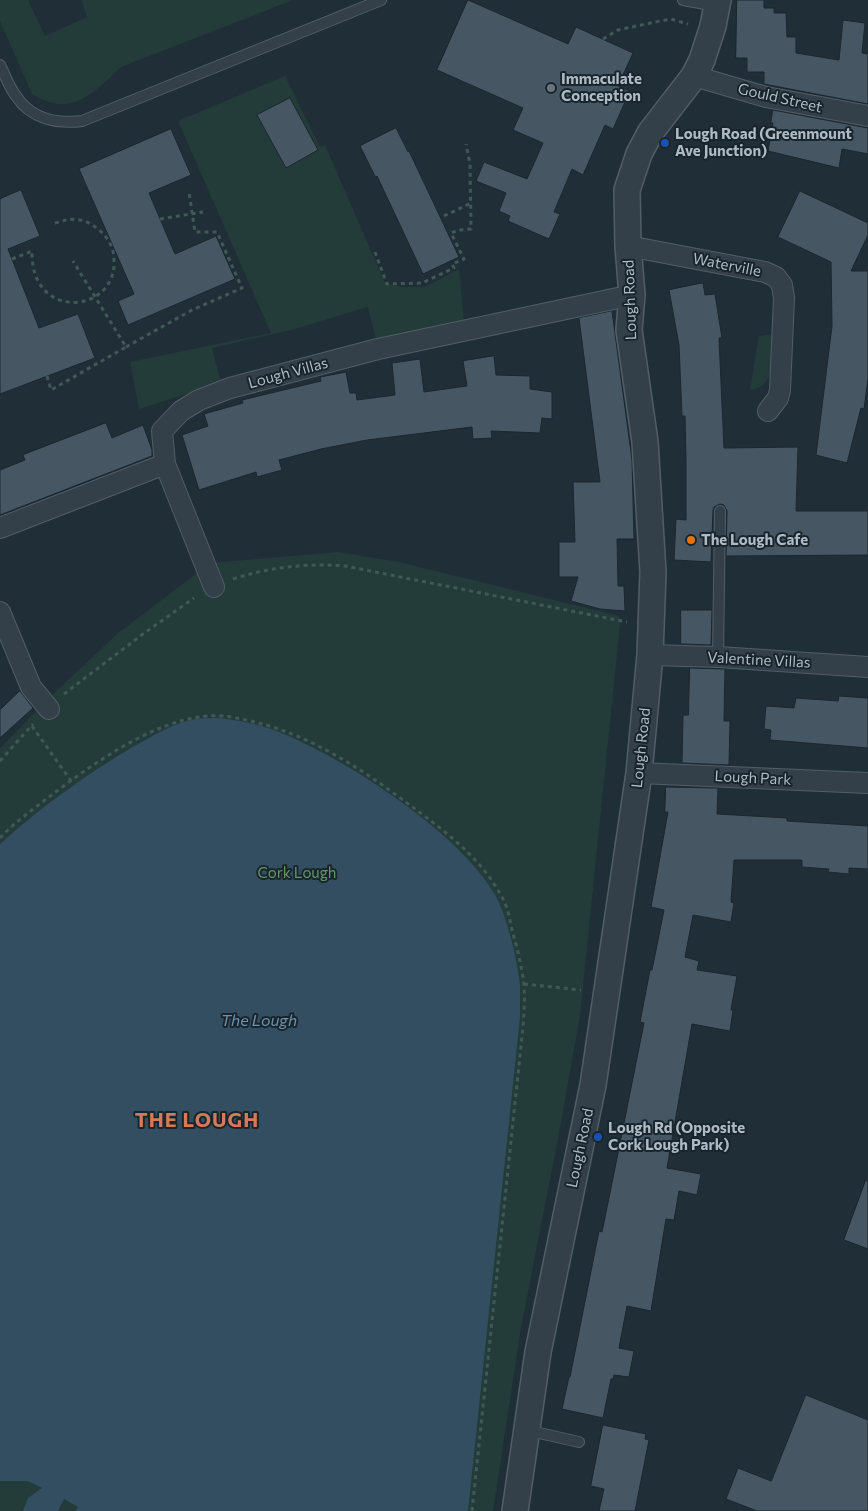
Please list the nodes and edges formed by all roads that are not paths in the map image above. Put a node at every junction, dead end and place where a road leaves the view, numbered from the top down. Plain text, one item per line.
1 (381, 0) edge
2 (683, 0) edge
3 (718, 3) edge
4 (0, 65) edge
5 (694, 76) junction
6 (868, 116) edge
7 (628, 246) junction
8 (632, 295) junction
9 (768, 411) dead end
10 (165, 464) junction
11 (720, 511) dead end
12 (0, 528) edge
13 (214, 586) road end
14 (0, 612) edge
15 (650, 655) junction
16 (718, 657) junction
17 (868, 667) edge
18 (49, 709) road end
19 (639, 773) junction
20 (868, 783) edge
21 (526, 1430) junction
22 (579, 1442) dead end
23 (515, 1511) edge

1 - 4 lane
2 - 3 lane
3 - 5 street, Lough Road
5 - 6 street, Gould Street
5 - 7 street, Lough Road
7 - 8 street, Lough Road
7 - 9 street, Waterville
8 - 10 street, Lough Villas
8 - 15 street, Lough Road
10 - 12 street
10 - 13 street, Lough Villas
11 - 16 lane
14 - 18 street
15 - 16 street, Valentine Villas
15 - 19 street, Lough Road
16 - 17 street, Valentine Villas
19 - 20 street, Lough Park
19 - 21 street, Lough Road
21 - 22 lane
21 - 23 street, Lough Road

